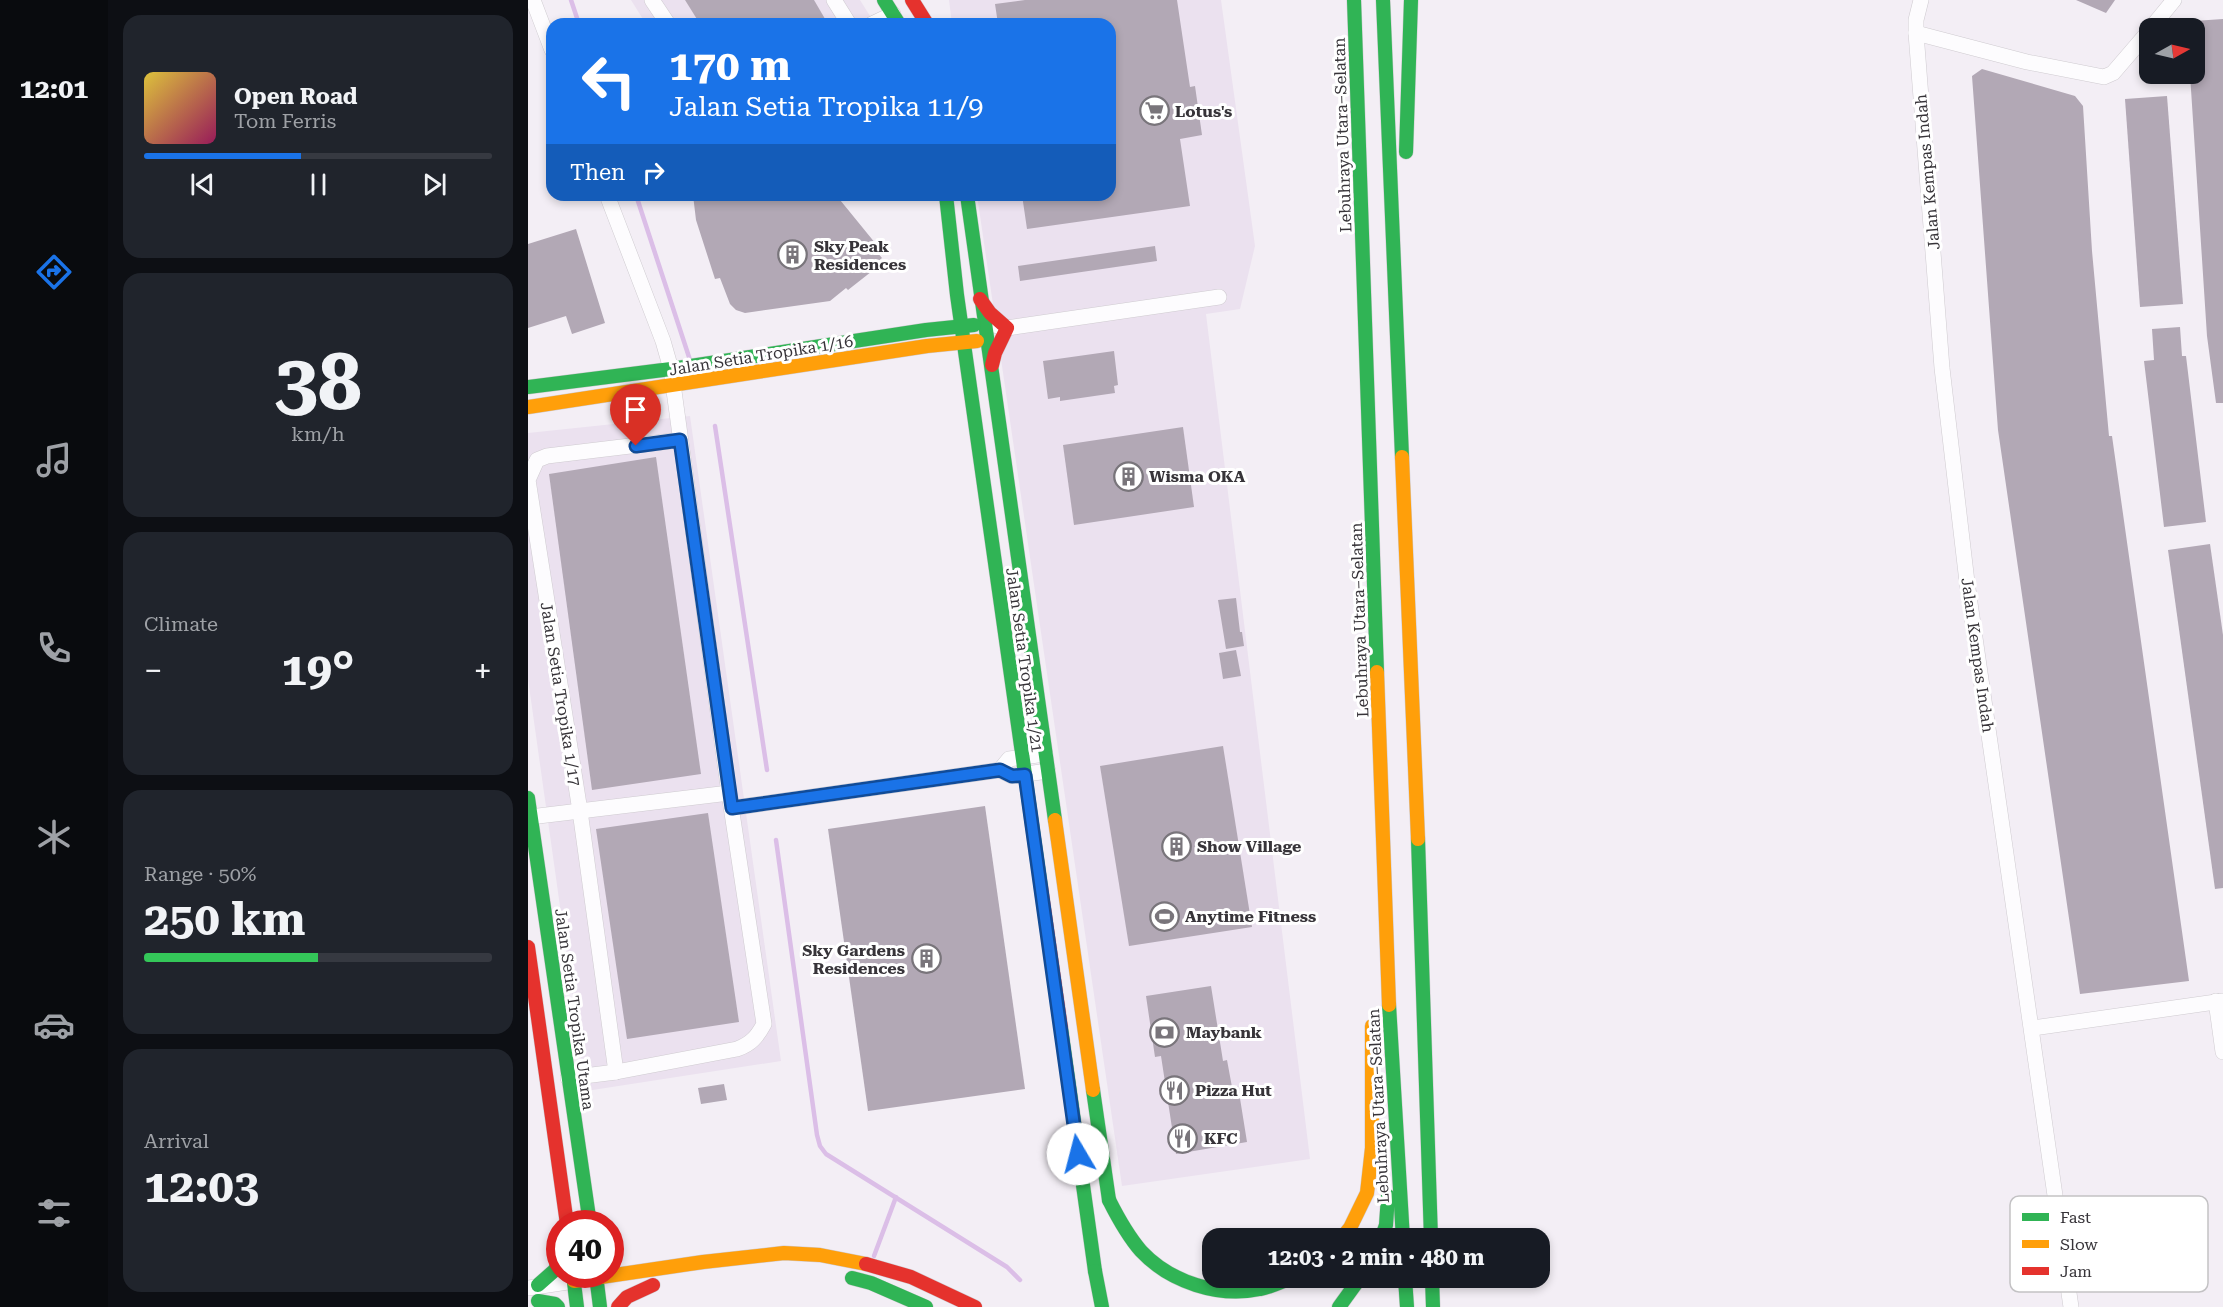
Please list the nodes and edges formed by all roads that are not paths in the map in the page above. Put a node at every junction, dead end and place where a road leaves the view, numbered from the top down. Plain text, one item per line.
1 (533, 0) edge
2 (652, 0) edge
3 (834, 0) edge
4 (884, 0) edge
5 (912, 0) edge
6 (1340, 0) edge
7 (1354, 0) edge
8 (1383, 0) edge
9 (1411, 0) edge
10 (1921, 0) edge
11 (2174, 0) edge
12 (664, 18) edge
13 (845, 18) edge
14 (895, 18) edge
15 (923, 18) edge
16 (2159, 18) edge
17 (1916, 33) junction
18 (546, 34) edge
19 (2139, 42) edge
20 (1356, 95) junction
21 (1406, 166) dead end
22 (1405, 189) dead end
23 (609, 201) edge
24 (947, 201) edge
25 (968, 201) edge
26 (957, 295) junction
27 (1219, 297) dead end
28 (980, 298) junction
29 (984, 324) junction
30 (961, 326) junction
31 (1007, 328) junction
32 (926, 330) junction
33 (986, 340) junction
34 (963, 342) junction
35 (927, 346) junction
36 (1397, 349) junction
37 (671, 369) junction
38 (991, 372) junction
39 (968, 378) junction
40 (673, 385) junction
41 (528, 387) edge
42 (528, 407) edge
43 (680, 440) junction
44 (1045, 754) junction
45 (1022, 757) junction
46 (1000, 770) junction
47 (1048, 771) junction
48 (1025, 775) junction
49 (528, 798) edge
50 (730, 800) junction
51 (580, 811) junction
52 (530, 817) junction
53 (1382, 836) junction
54 (532, 859) edge
55 (528, 947) edge
56 (1373, 950) dead end
57 (2220, 1001) edge
58 (1372, 1008) dead end
59 (2032, 1028) junction
60 (1390, 1042) junction
61 (2223, 1052) edge
62 (616, 1072) junction
63 (568, 1078) junction
64 (2055, 1196) edge
65 (565, 1210) edge
66 (588, 1210) edge
67 (1350, 1228) edge
68 (1385, 1228) edge
69 (1402, 1228) edge
70 (1431, 1228) edge
71 (624, 1264) edge
72 (654, 1270) junction
73 (624, 1273) edge
74 (837, 1274) dead end
75 (546, 1277) edge
76 (533, 1287) edge
77 (1202, 1287) edge
78 (1206, 1288) edge
79 (1264, 1288) edge
80 (1353, 1288) edge
81 (1406, 1288) edge
82 (1432, 1288) edge
83 (2069, 1292) edge
84 (599, 1300) edge
85 (533, 1301) edge
86 (576, 1302) edge
87 (558, 1307) edge
88 (618, 1307) edge
89 (926, 1307) edge
90 (975, 1307) edge
91 (1101, 1307) edge
92 (1339, 1307) edge
93 (1407, 1307) edge
94 (1433, 1307) edge
95 (2071, 1307) edge

1 - 18 street
2 - 12 street
3 - 13 street
4 - 14 main road
5 - 15 main road
6 - 20 main road
7 - 20 main road, Lebuhraya Utara–Selatan
8 - 36 main road
9 - 21 main road
10 - 17 street, Jalan Kempas Indah
11 - 16 street
17 - 19 street
17 - 59 street, Jalan Kempas Indah
20 - 53 main road, Lebuhraya Utara–Selatan
22 - 36 main road
23 - 37 street
24 - 26 main road, Jalan Setia Tropika 1/21
25 - 28 main road, Jalan Setia Tropika 1/21
26 - 30 main road, Jalan Setia Tropika 1/21
26 - 32 main road
27 - 31 street
28 - 29 main road, Jalan Setia Tropika 1/21
28 - 31 main road
29 - 30 main road, Jalan Setia Tropika 1/16
29 - 31 street
29 - 33 main road, Jalan Setia Tropika 1/21
30 - 32 main road, Jalan Setia Tropika 1/16
30 - 34 main road, Jalan Setia Tropika 1/21
31 - 33 street
31 - 38 main road
32 - 37 main road, Jalan Setia Tropika 1/16
33 - 34 main road, Jalan Setia Tropika 1/16
33 - 38 main road, Jalan Setia Tropika 1/21
34 - 35 main road, Jalan Setia Tropika 1/16
34 - 39 main road, Jalan Setia Tropika 1/21
35 - 39 main road
35 - 40 main road, Jalan Setia Tropika 1/16
36 - 70 main road
37 - 40 street
37 - 41 main road, Jalan Setia Tropika 1/16
38 - 44 main road, Jalan Setia Tropika 1/21
39 - 45 main road, Jalan Setia Tropika 1/21
40 - 42 main road, Jalan Setia Tropika 1/16
40 - 43 street
43 - 50 street
43 - 51 street, Jalan Setia Tropika 1/17
44 - 45 street
44 - 47 main road, Jalan Setia Tropika 1/21
45 - 46 street
45 - 48 main road, Jalan Setia Tropika 1/21
46 - 48 street
46 - 50 street
47 - 48 street
47 - 77 main road, Jalan Setia Tropika 1/21
48 - 91 main road, Jalan Setia Tropika 1/21
49 - 52 main road, Jalan Setia Tropika Utama
50 - 51 street
50 - 62 street
51 - 52 street
51 - 62 street, Jalan Setia Tropika 1/17
52 - 54 main road, Jalan Setia Tropika Utama
53 - 56 main road
53 - 60 main road, Lebuhraya Utara–Selatan
54 - 63 main road, Jalan Setia Tropika Utama
55 - 65 main road
57 - 59 street
57 - 61 street
58 - 67 main road
59 - 64 street, Jalan Kempas Indah
60 - 68 main road
60 - 69 main road, Lebuhraya Utara–Selatan
62 - 63 street
63 - 66 main road, Jalan Setia Tropika Utama
71 - 72 main road
72 - 73 main road
72 - 90 main road
74 - 89 main road
75 - 76 main road
78 - 79 main road, Jalan Setia Tropika 1/21
80 - 92 main road
81 - 93 main road
82 - 94 main road
83 - 95 street, Jalan Kempas Indah
84 - 86 main road
84 - 88 main road
85 - 86 street
85 - 87 main road

